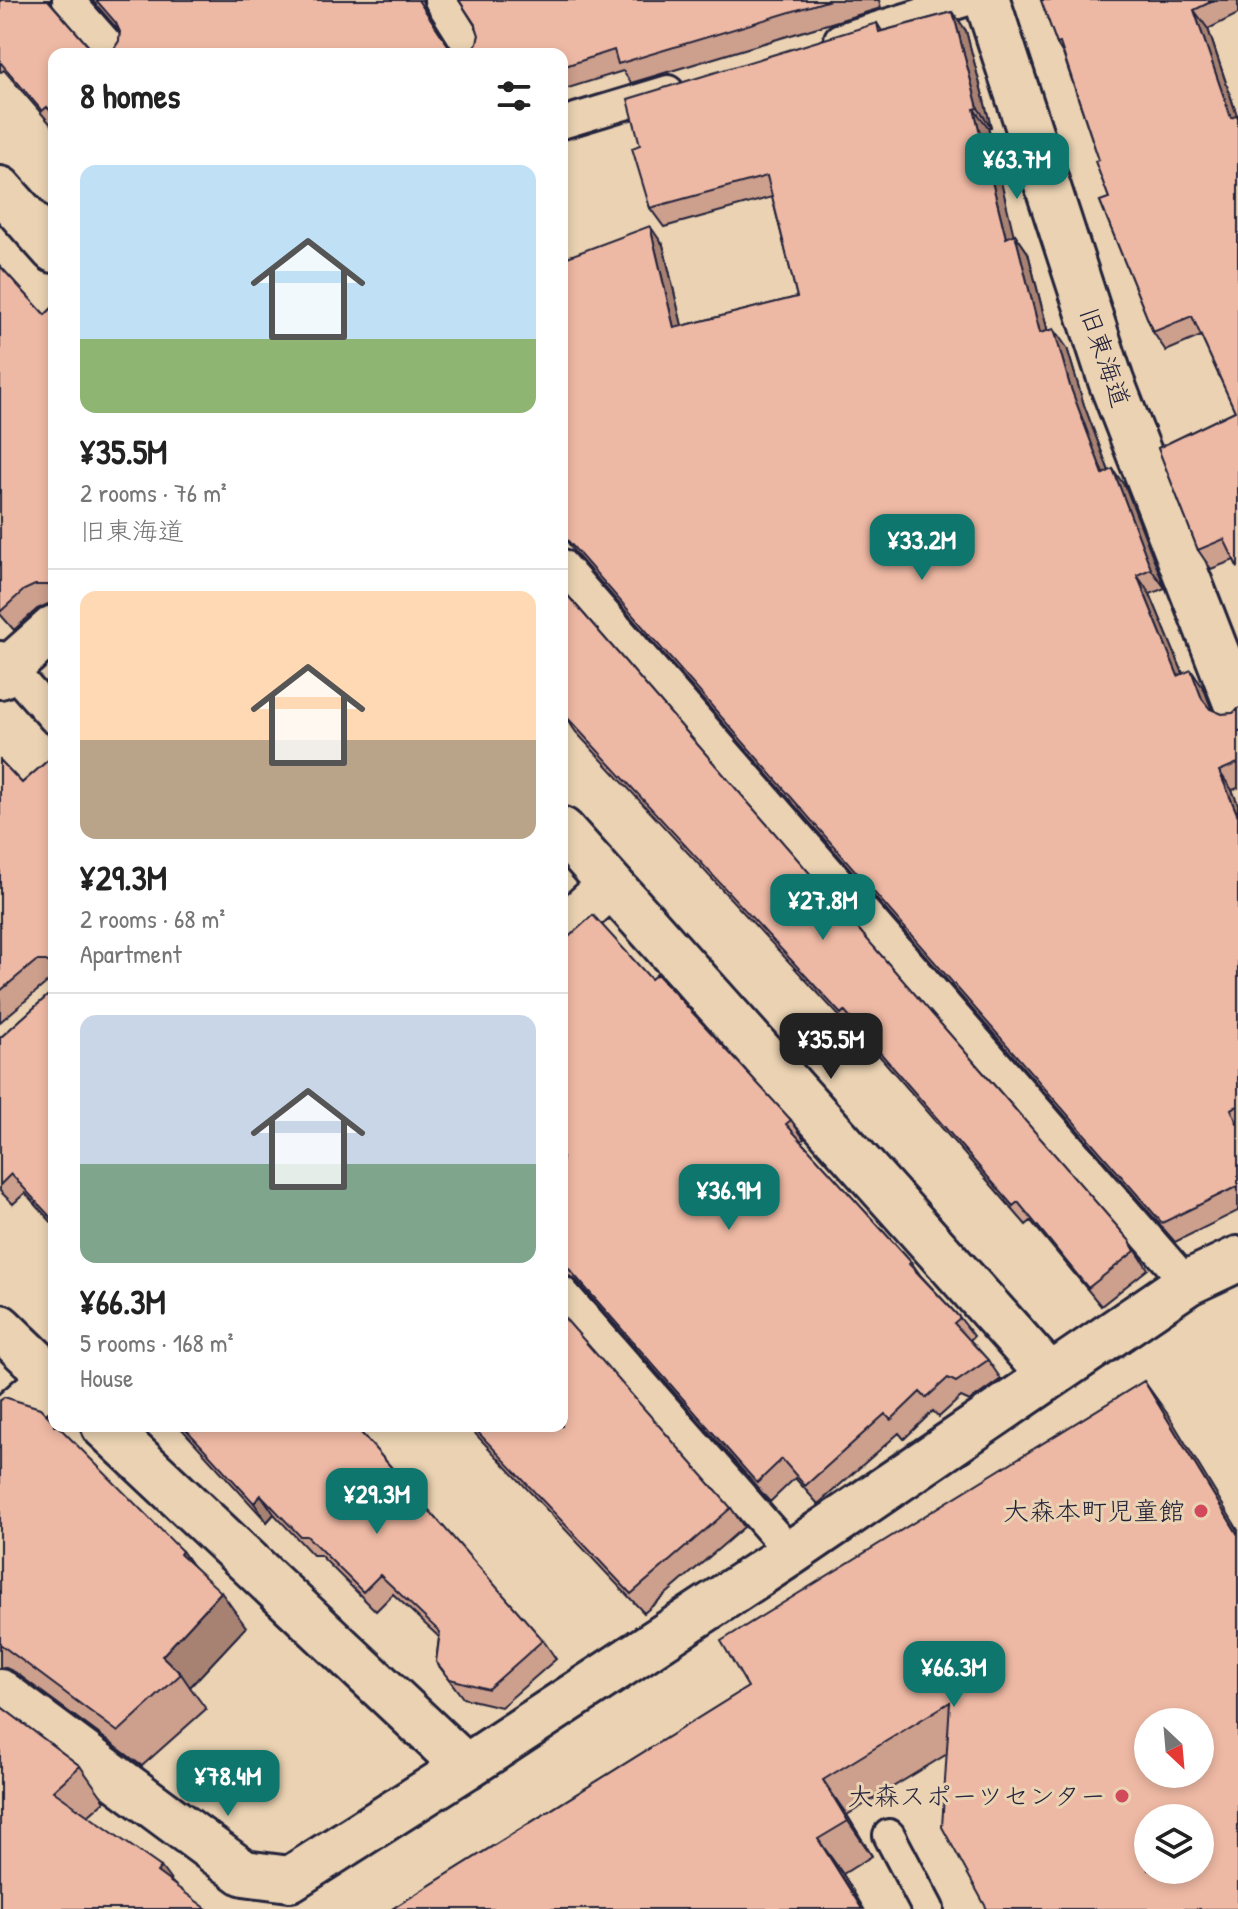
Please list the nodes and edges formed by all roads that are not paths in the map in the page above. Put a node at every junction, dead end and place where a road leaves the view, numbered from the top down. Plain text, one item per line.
1 (68, 0) edge
2 (440, 0) edge
3 (968, 0) edge
4 (987, 0) edge
5 (818, 46) edge
6 (111, 48) edge
7 (470, 48) edge
8 (697, 82) edge
9 (568, 121) edge
10 (0, 189) edge
11 (48, 243) edge
12 (568, 572) edge
13 (48, 633) edge
14 (3, 667) edge
15 (1238, 708) edge
16 (48, 712) edge
17 (568, 837) edge
18 (610, 886) junction
19 (568, 924) edge
20 (1238, 1259) edge
21 (1187, 1283) junction
22 (568, 1299) edge
23 (0, 1327) edge
24 (48, 1371) edge
25 (1050, 1376) junction
26 (48, 1382) edge
27 (0, 1424) edge
28 (110, 1432) edge
29 (791, 1553) junction
30 (0, 1692) edge
31 (466, 1767) junction
32 (889, 1835) dead end
33 (928, 1909) edge

1 - 6 lane
2 - 7 lane
3 - 5 lane
4 - 15 street, 旧東海道
8 - 9 lane
10 - 11 street
12 - 21 lane
13 - 14 street
14 - 16 lane
17 - 18 street
18 - 19 street
18 - 25 street
20 - 21 street
21 - 25 street
22 - 29 lane
23 - 24 street
25 - 29 street
26 - 27 street
28 - 31 street
29 - 31 street
30 - 31 street
32 - 33 lane

